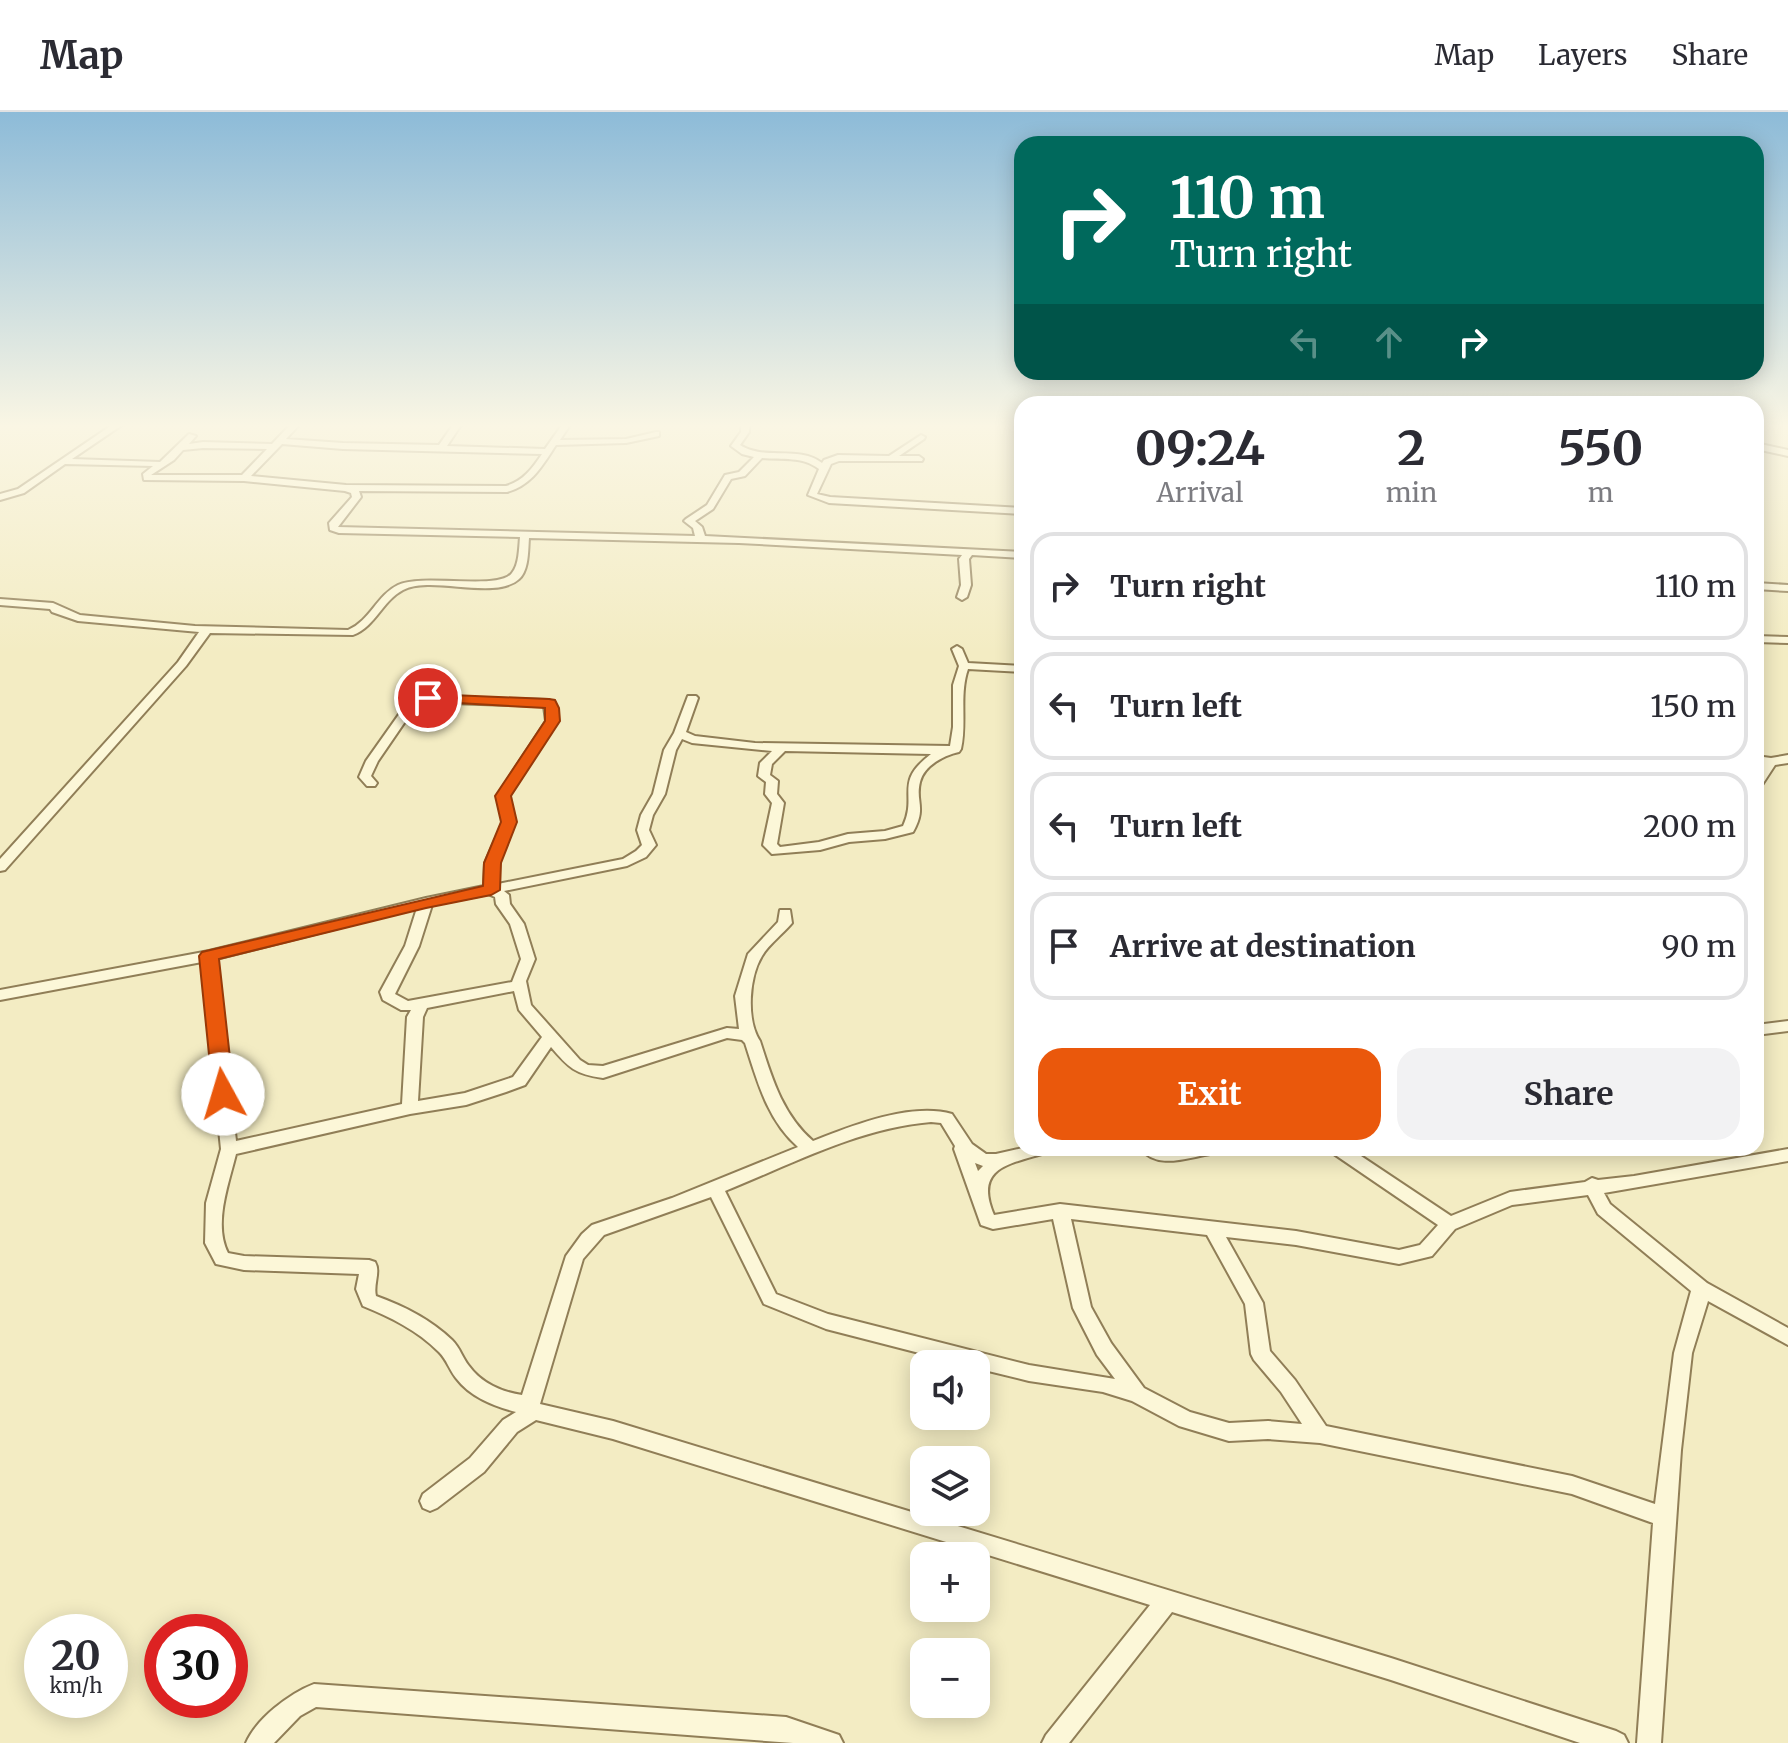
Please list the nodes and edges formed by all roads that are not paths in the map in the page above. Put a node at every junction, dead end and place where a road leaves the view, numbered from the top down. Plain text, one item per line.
1 (351, 501) edge
2 (714, 501) edge
3 (855, 501) edge
4 (1014, 511) edge
5 (525, 535) junction
6 (701, 540) junction
7 (970, 552) junction
8 (1014, 555) edge
9 (1764, 586) edge
10 (1788, 588) edge
11 (962, 597) dead end
12 (2, 603) edge
13 (207, 629) junction
14 (1764, 639) edge
15 (1788, 640) edge
16 (957, 649) dead end
17 (964, 666) junction
18 (1014, 669) edge
19 (692, 698) dead end
20 (680, 733) junction
21 (784, 745) junction
22 (943, 751) junction
23 (1788, 759) edge
24 (1764, 761) edge
25 (1771, 762) junction
26 (1764, 773) edge
27 (371, 783) dead end
28 (0, 867) edge
29 (491, 890) junction
30 (426, 902) junction
31 (785, 913) dead end
32 (209, 956) junction
33 (519, 985) junction
34 (0, 995) edge
35 (422, 1004) junction
36 (1788, 1026) edge
37 (1764, 1029) edge
38 (747, 1035) junction
39 (550, 1037) junction
40 (410, 1108) junction
41 (960, 1144) junction
42 (809, 1147) junction
43 (229, 1149) junction
44 (1788, 1155) edge
45 (1018, 1156) edge
46 (1349, 1156) edge
47 (997, 1163) junction
48 (1592, 1185) junction
49 (715, 1188) junction
50 (976, 1190) junction
51 (1060, 1211) junction
52 (1449, 1224) junction
53 (1213, 1230) junction
54 (1701, 1288) junction
55 (1788, 1337) edge
56 (1137, 1394) junction
57 (532, 1408) junction
58 (1320, 1434) junction
59 (430, 1501) dead end
60 (1663, 1517) junction
61 (1168, 1600) junction
62 (258, 1743) edge
63 (831, 1743) edge
64 (1054, 1743) edge
65 (1616, 1743) edge
66 (1649, 1743) edge

1 - 5 street
2 - 6 street
3 - 4 street
5 - 6 street
5 - 13 street
6 - 7 street
7 - 8 street
7 - 11 street
9 - 10 street
12 - 13 street
13 - 28 street
14 - 15 street
16 - 17 street
17 - 18 street
17 - 22 street
19 - 20 street
20 - 21 street
20 - 29 street
21 - 22 street
21 - 22 street
23 - 25 street
24 - 25 street
25 - 26 street
27 - 29 street
29 - 30 street
29 - 33 street
30 - 32 street
30 - 35 street
31 - 38 street
32 - 34 street
32 - 43 street
33 - 35 street
33 - 39 street
35 - 40 street
36 - 37 street
38 - 39 street
38 - 42 street
39 - 40 street
40 - 43 street
41 - 42 street
41 - 47 street
41 - 50 street
42 - 49 street
43 - 57 street
44 - 48 street
45 - 47 street
46 - 52 street
47 - 50 street
48 - 52 street
48 - 54 street
49 - 56 street
49 - 57 street
50 - 51 street
51 - 53 street
51 - 56 street
52 - 53 street
53 - 58 street
54 - 55 street
54 - 60 street
56 - 58 street
57 - 59 street
57 - 61 street
58 - 60 street
60 - 66 street
61 - 64 street
61 - 65 street
62 - 63 street

